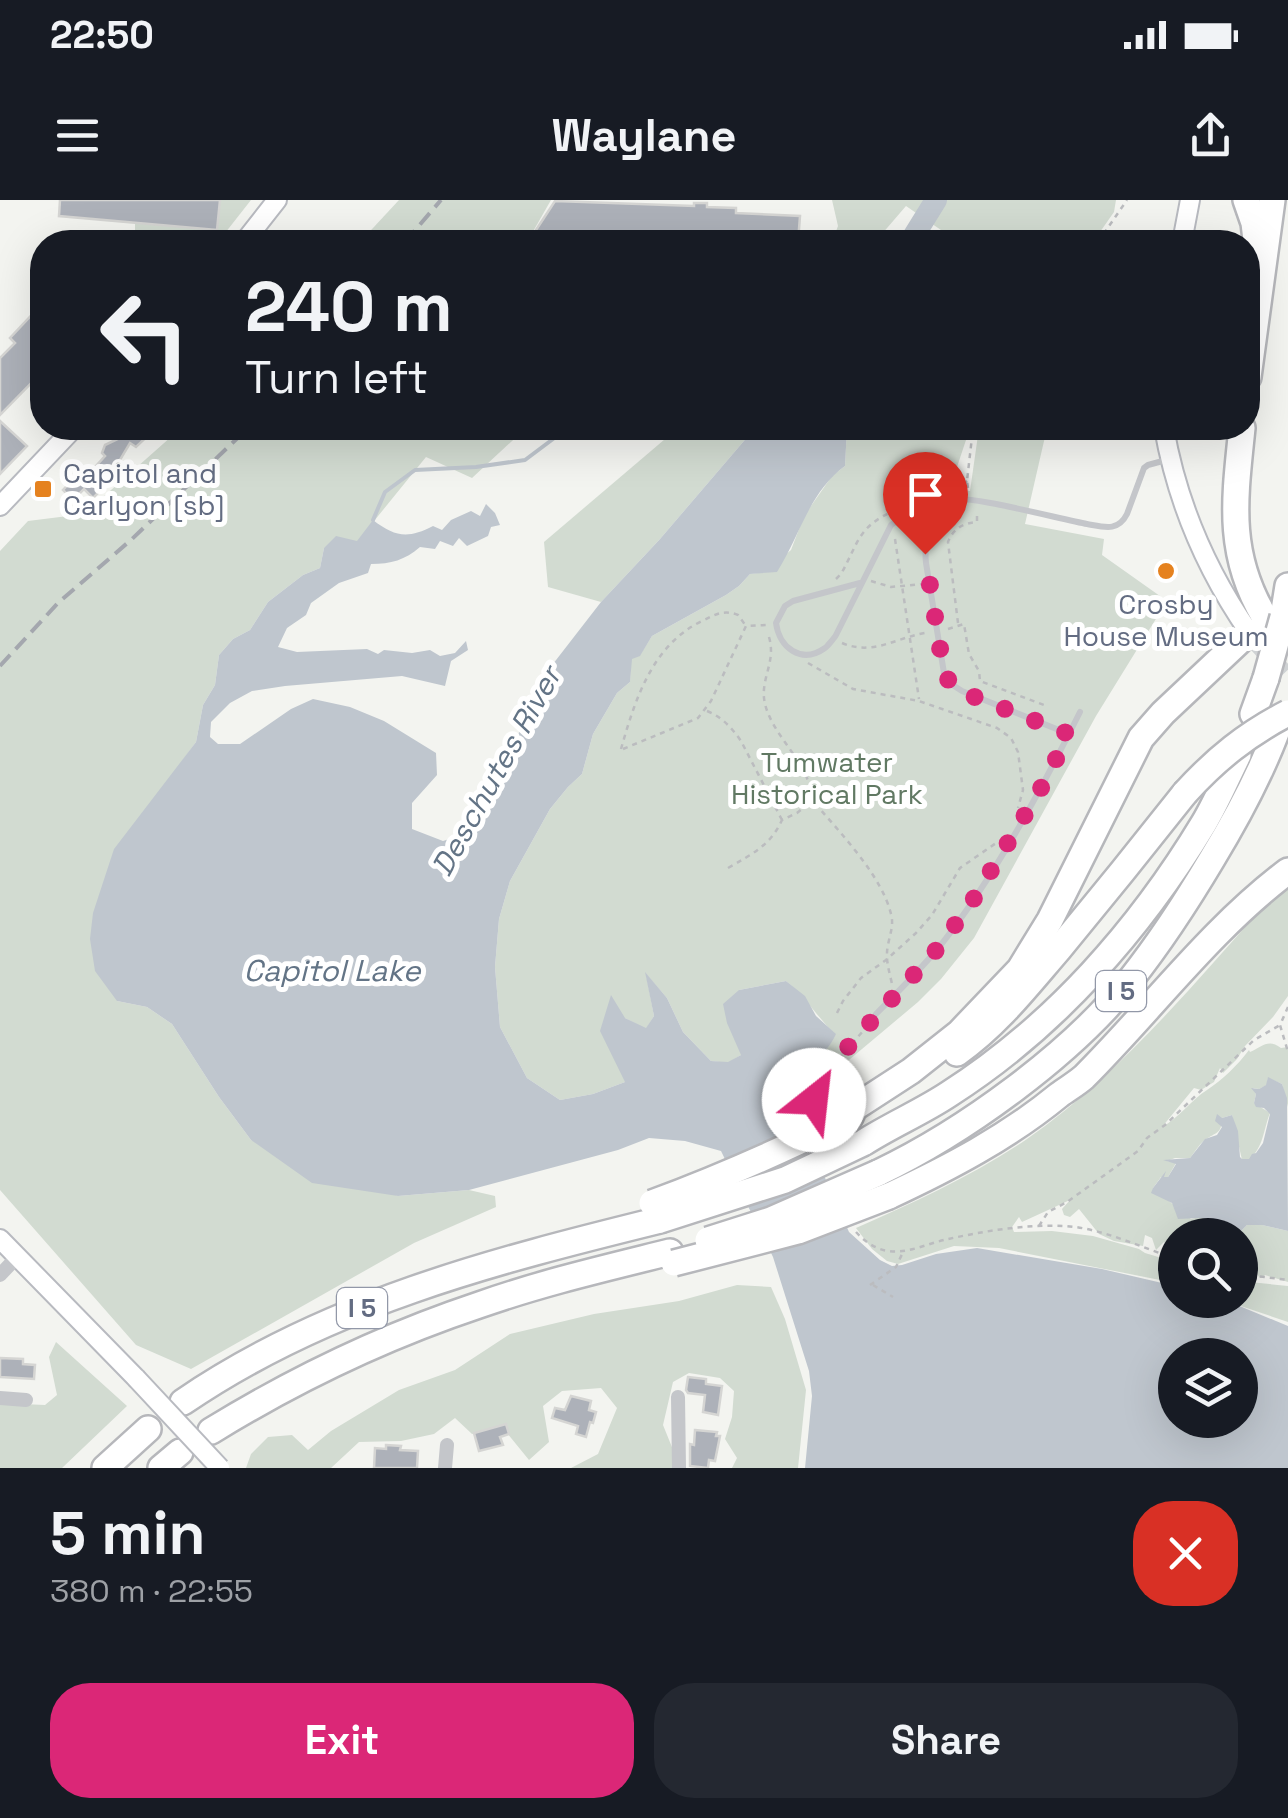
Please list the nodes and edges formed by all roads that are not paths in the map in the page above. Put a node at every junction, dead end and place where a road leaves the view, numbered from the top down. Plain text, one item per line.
1 (277, 200) edge
2 (1190, 200) edge
3 (1246, 200) edge
4 (1272, 200) edge
5 (253, 230) edge
6 (1184, 230) edge
7 (1256, 230) edge
8 (1260, 288) edge
9 (63, 440) edge
10 (1167, 440) edge
11 (1241, 440) edge
12 (1171, 459) junction
13 (0, 506) edge
14 (938, 510) junction
15 (864, 581) junction
16 (1288, 586) edge
17 (1265, 622) junction
18 (1080, 712) dead end
19 (1254, 714) dead end
20 (1284, 728) edge
21 (1069, 734) junction
22 (1238, 755) dead end
23 (1288, 871) edge
24 (876, 1014) road end
25 (850, 1117) junction
26 (884, 1185) junction
27 (656, 1211) junction
28 (0, 1239) edge
29 (17, 1257) junction
30 (0, 1274) edge
31 (678, 1396) dead end
32 (0, 1398) edge
33 (26, 1400) dead end
34 (183, 1402) dead end
35 (148, 1429) dead end
36 (211, 1431) dead end
37 (447, 1445) dead end
38 (105, 1468) edge
39 (220, 1468) edge
40 (446, 1468) edge
41 (679, 1468) edge

1 - 5 main road
2 - 6 main road
3 - 7 highway
4 - 8 highway
9 - 13 main road
10 - 12 main road
11 - 17 highway
12 - 14 lane
12 - 17 main road
14 - 15 lane
14 - 21 lane
15 - 15 lane
16 - 17 highway
17 - 19 highway, bridge
17 - 25 highway
18 - 21 lane
20 - 25 highway, bridge
20 - 26 highway, I 5
21 - 24 lane
22 - 27 highway, I 5, bridge
23 - 26 highway
25 - 27 highway, bridge
26 - 36 highway, I 5, bridge
27 - 34 highway, I 5
28 - 29 main road
29 - 30 street
29 - 39 main road, bridge
31 - 41 street
32 - 33 street
35 - 38 highway
37 - 40 street

